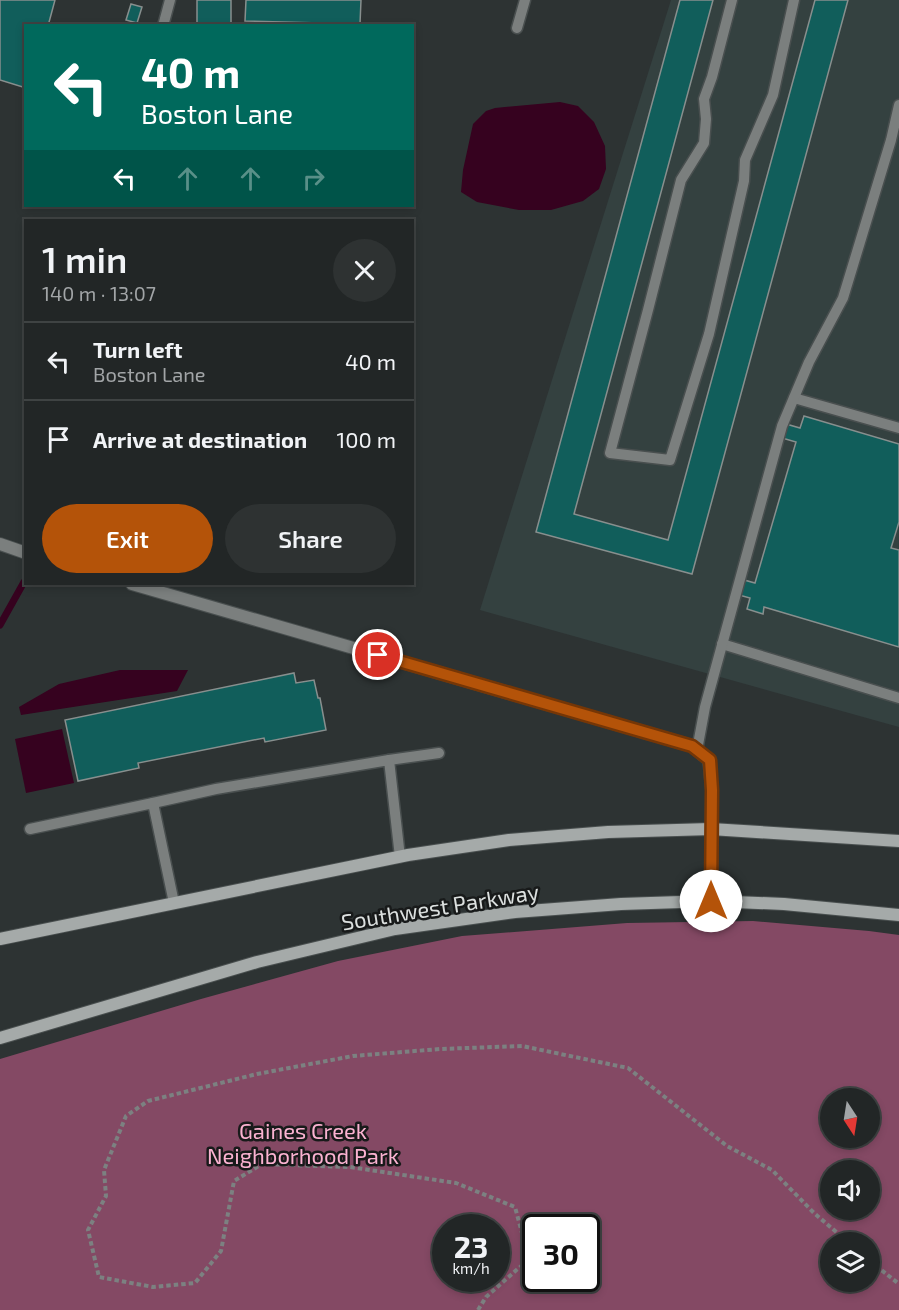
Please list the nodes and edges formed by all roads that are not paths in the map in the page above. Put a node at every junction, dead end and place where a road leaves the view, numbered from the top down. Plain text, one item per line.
1 (170, 0) edge
2 (525, 0) edge
3 (732, 0) edge
4 (794, 0) edge
5 (164, 24) edge
6 (517, 28) dead end
7 (899, 105) edge
8 (794, 398) junction
9 (899, 428) edge
10 (0, 544) edge
11 (24, 552) edge
12 (135, 585) edge
13 (722, 644) junction
14 (899, 698) edge
15 (697, 750) junction
16 (439, 753) dead end
17 (389, 760) junction
18 (153, 803) junction
19 (711, 828) junction
20 (30, 829) dead end
21 (899, 841) edge
22 (400, 857) junction
23 (711, 901) junction
24 (174, 903) junction
25 (899, 915) edge
26 (0, 939) edge
27 (0, 1038) edge

1 - 5 lane
2 - 6 lane
3 - 4 lane
7 - 8 lane
8 - 9 lane
8 - 13 lane
10 - 11 street
12 - 15 street
13 - 14 lane
13 - 15 lane
15 - 19 street
16 - 17 lane
17 - 18 lane
17 - 22 lane
18 - 20 lane
18 - 24 lane
19 - 21 main road
19 - 22 main road
19 - 23 street
22 - 24 main road
23 - 25 main road, Southwest Parkway
23 - 27 main road, Southwest Parkway
24 - 26 main road

